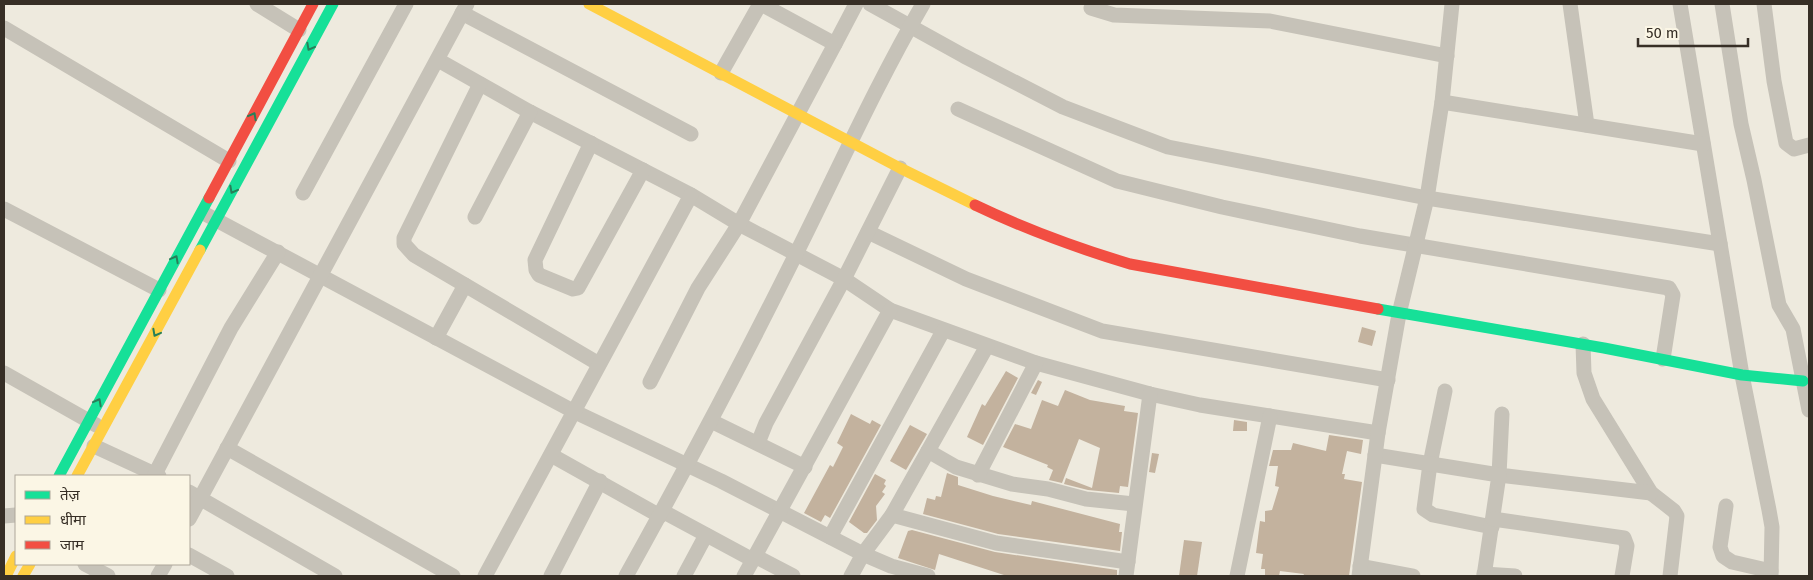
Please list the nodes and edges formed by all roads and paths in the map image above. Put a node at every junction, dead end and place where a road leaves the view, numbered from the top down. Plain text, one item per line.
1 (257, 4) edge
2 (313, 4) edge
3 (333, 4) edge
4 (406, 4) edge
5 (589, 4) edge
6 (761, 4) edge
7 (856, 4) edge
8 (870, 4) edge
9 (923, 4) edge
10 (1452, 4) edge
11 (1570, 4) edge
12 (1680, 4) edge
13 (1722, 4) edge
14 (1764, 4) edge
15 (462, 7) edge
16 (1091, 8) dead end
17 (910, 25) junction
18 (4, 28) edge
19 (299, 30) junction
20 (835, 44) junction
21 (1447, 56) junction
22 (438, 60) junction
23 (721, 73) junction
24 (480, 84) junction
25 (1442, 102) junction
26 (958, 108) dead end
27 (530, 112) junction
28 (798, 114) junction
29 (1587, 125) junction
30 (691, 134) dead end
31 (850, 141) junction
32 (591, 143) junction
33 (1703, 144) junction
34 (1809, 146) edge
35 (229, 161) junction
36 (900, 168) junction
37 (643, 170) junction
38 (303, 193) dead end
39 (691, 195) junction
40 (1427, 198) junction
41 (4, 209) edge
42 (201, 212) junction
43 (475, 217) dead end
44 (216, 220) junction
45 (739, 224) junction
46 (868, 232) junction
47 (1720, 244) junction
48 (1416, 246) junction
49 (278, 252) junction
50 (796, 254) junction
51 (322, 275) junction
52 (844, 279) junction
53 (465, 285) junction
54 (159, 290) junction
55 (890, 310) junction
56 (1399, 314) junction
57 (943, 331) junction
58 (436, 338) junction
59 (1583, 344) junction
60 (987, 346) junction
61 (1662, 360) junction
62 (1036, 363) junction
63 (599, 364) junction
64 (4, 373) edge
65 (1742, 375) junction
66 (1388, 380) junction
67 (1803, 381) junction
68 (650, 382) dead end
69 (1445, 391) dead end
70 (1150, 394) junction
71 (1809, 405) edge
72 (573, 411) junction
73 (1502, 414) dead end
74 (1270, 416) junction
75 (711, 420) junction
76 (88, 421) junction
77 (104, 428) junction
78 (1378, 434) junction
79 (758, 444) junction
80 (94, 446) junction
81 (227, 448) junction
82 (928, 452) junction
83 (552, 455) junction
84 (1375, 455) junction
85 (1430, 464) junction
86 (687, 467) junction
87 (805, 467) junction
88 (60, 475) edge
89 (79, 475) edge
90 (157, 475) edge
91 (978, 475) junction
92 (1499, 476) junction
93 (600, 482) junction
94 (1652, 493) junction
95 (194, 495) edge
96 (1134, 504) junction
97 (1726, 506) dead end
98 (779, 512) junction
99 (190, 513) edge
100 (661, 514) junction
101 (892, 515) junction
102 (1493, 523) junction
103 (706, 535) junction
104 (830, 536) junction
105 (863, 554) junction
106 (190, 556) edge
107 (15, 558) edge
108 (754, 558) junction
109 (29, 565) edge
110 (87, 565) edge
111 (164, 565) edge
112 (1127, 569) edge
113 (1359, 571) edge
114 (1771, 574) edge
115 (102, 575) edge
116 (1484, 575) edge
117 (6, 576) edge
118 (23, 576) edge
119 (158, 576) edge
120 (227, 576) edge
121 (334, 576) edge
122 (453, 576) edge
123 (485, 576) edge
124 (551, 576) edge
125 (626, 576) edge
126 (684, 576) edge
127 (744, 576) edge
128 (793, 576) edge
129 (851, 576) edge
130 (928, 576) edge
131 (1237, 576) edge
132 (1413, 576) edge
133 (1515, 576) edge
134 (1622, 576) edge
135 (1670, 576) edge

1 - 19 street
2 - 19 street
3 -> 44 street
4 - 38 street
5 - 23 street
6 - 20 street
6 - 23 street
7 - 20 street
8 - 17 street
9 - 17 street
10 - 21 street
11 - 29 street
12 - 33 street
13 - 67 street
14 - 34 street
15 - 22 street
15 - 30 street
16 - 21 street
17 - 31 street
17 - 40 street
18 - 35 street
35 -> 19 street
20 - 28 street
21 - 25 street
22 - 24 street
22 - 51 street
23 - 28 street
24 - 27 street
24 - 53 street
25 - 29 street
25 - 40 street
26 - 48 street
27 - 32 street
27 - 43 street
28 - 31 street
28 - 45 street
29 - 33 street
31 - 36 street
31 - 50 street
32 - 37 street
32 - 37 street
33 - 47 street
35 - 42 street
36 - 46 street
36 - 56 street
37 - 39 street
39 - 45 street
39 - 63 street
40 - 47 street
40 - 48 street
41 - 54 street
42 - 44 street
54 -> 42 street
44 - 49 street
44 -> 77 street
45 - 50 street
45 - 68 street
46 - 52 street
46 - 66 street
47 - 65 street
48 - 56 street
48 - 61 street
49 - 51 street
49 - 90 street
50 - 52 street
50 - 75 street
51 - 58 street
51 - 81 street
52 - 55 street
52 - 79 street
53 - 58 street
53 - 63 street
76 -> 54 street
55 - 57 street
55 - 87 street
56 - 59 street
56 - 66 street
57 - 60 street
57 - 104 street
58 - 72 street
59 - 61 street
59 - 94 street
60 - 62 street
60 - 82 street
61 - 65 street
62 - 70 street
62 - 91 street
63 - 72 street
64 - 76 street
65 - 67 street
65 - 114 street
66 - 78 street
67 - 71 street
69 - 85 street
70 - 74 street
70 - 96 street
72 - 83 street
72 - 86 street
73 - 92 street
74 - 78 street
74 - 131 street
75 - 79 street
75 - 86 street
76 - 77 street
76 - 88 street
77 - 80 street
78 - 84 street
79 - 87 street
80 - 89 street
80 - 90 street
81 - 95 street
81 - 122 street
82 - 91 street
82 - 101 street
83 - 93 street
83 - 123 street
84 - 85 street
84 - 113 street
85 - 92 street
85 - 102 street
86 - 98 street
86 - 100 street
87 - 98 street
91 - 96 street
92 - 94 street
92 - 102 street
93 - 100 street
93 - 124 street
94 - 135 street
95 - 99 street
95 - 121 street
96 - 112 street
97 - 114 street
98 - 104 street
98 - 108 street
100 - 103 street
100 - 125 street
101 - 105 street
101 - 112 street
102 - 116 street
102 - 134 street
103 - 108 street
103 - 126 street
104 - 105 street
105 - 129 street
105 - 130 street
106 - 120 street
107 - 117 street
108 - 127 street
108 - 128 street
109 - 118 street
110 - 115 street
111 - 119 street
113 - 132 street
116 - 133 street

